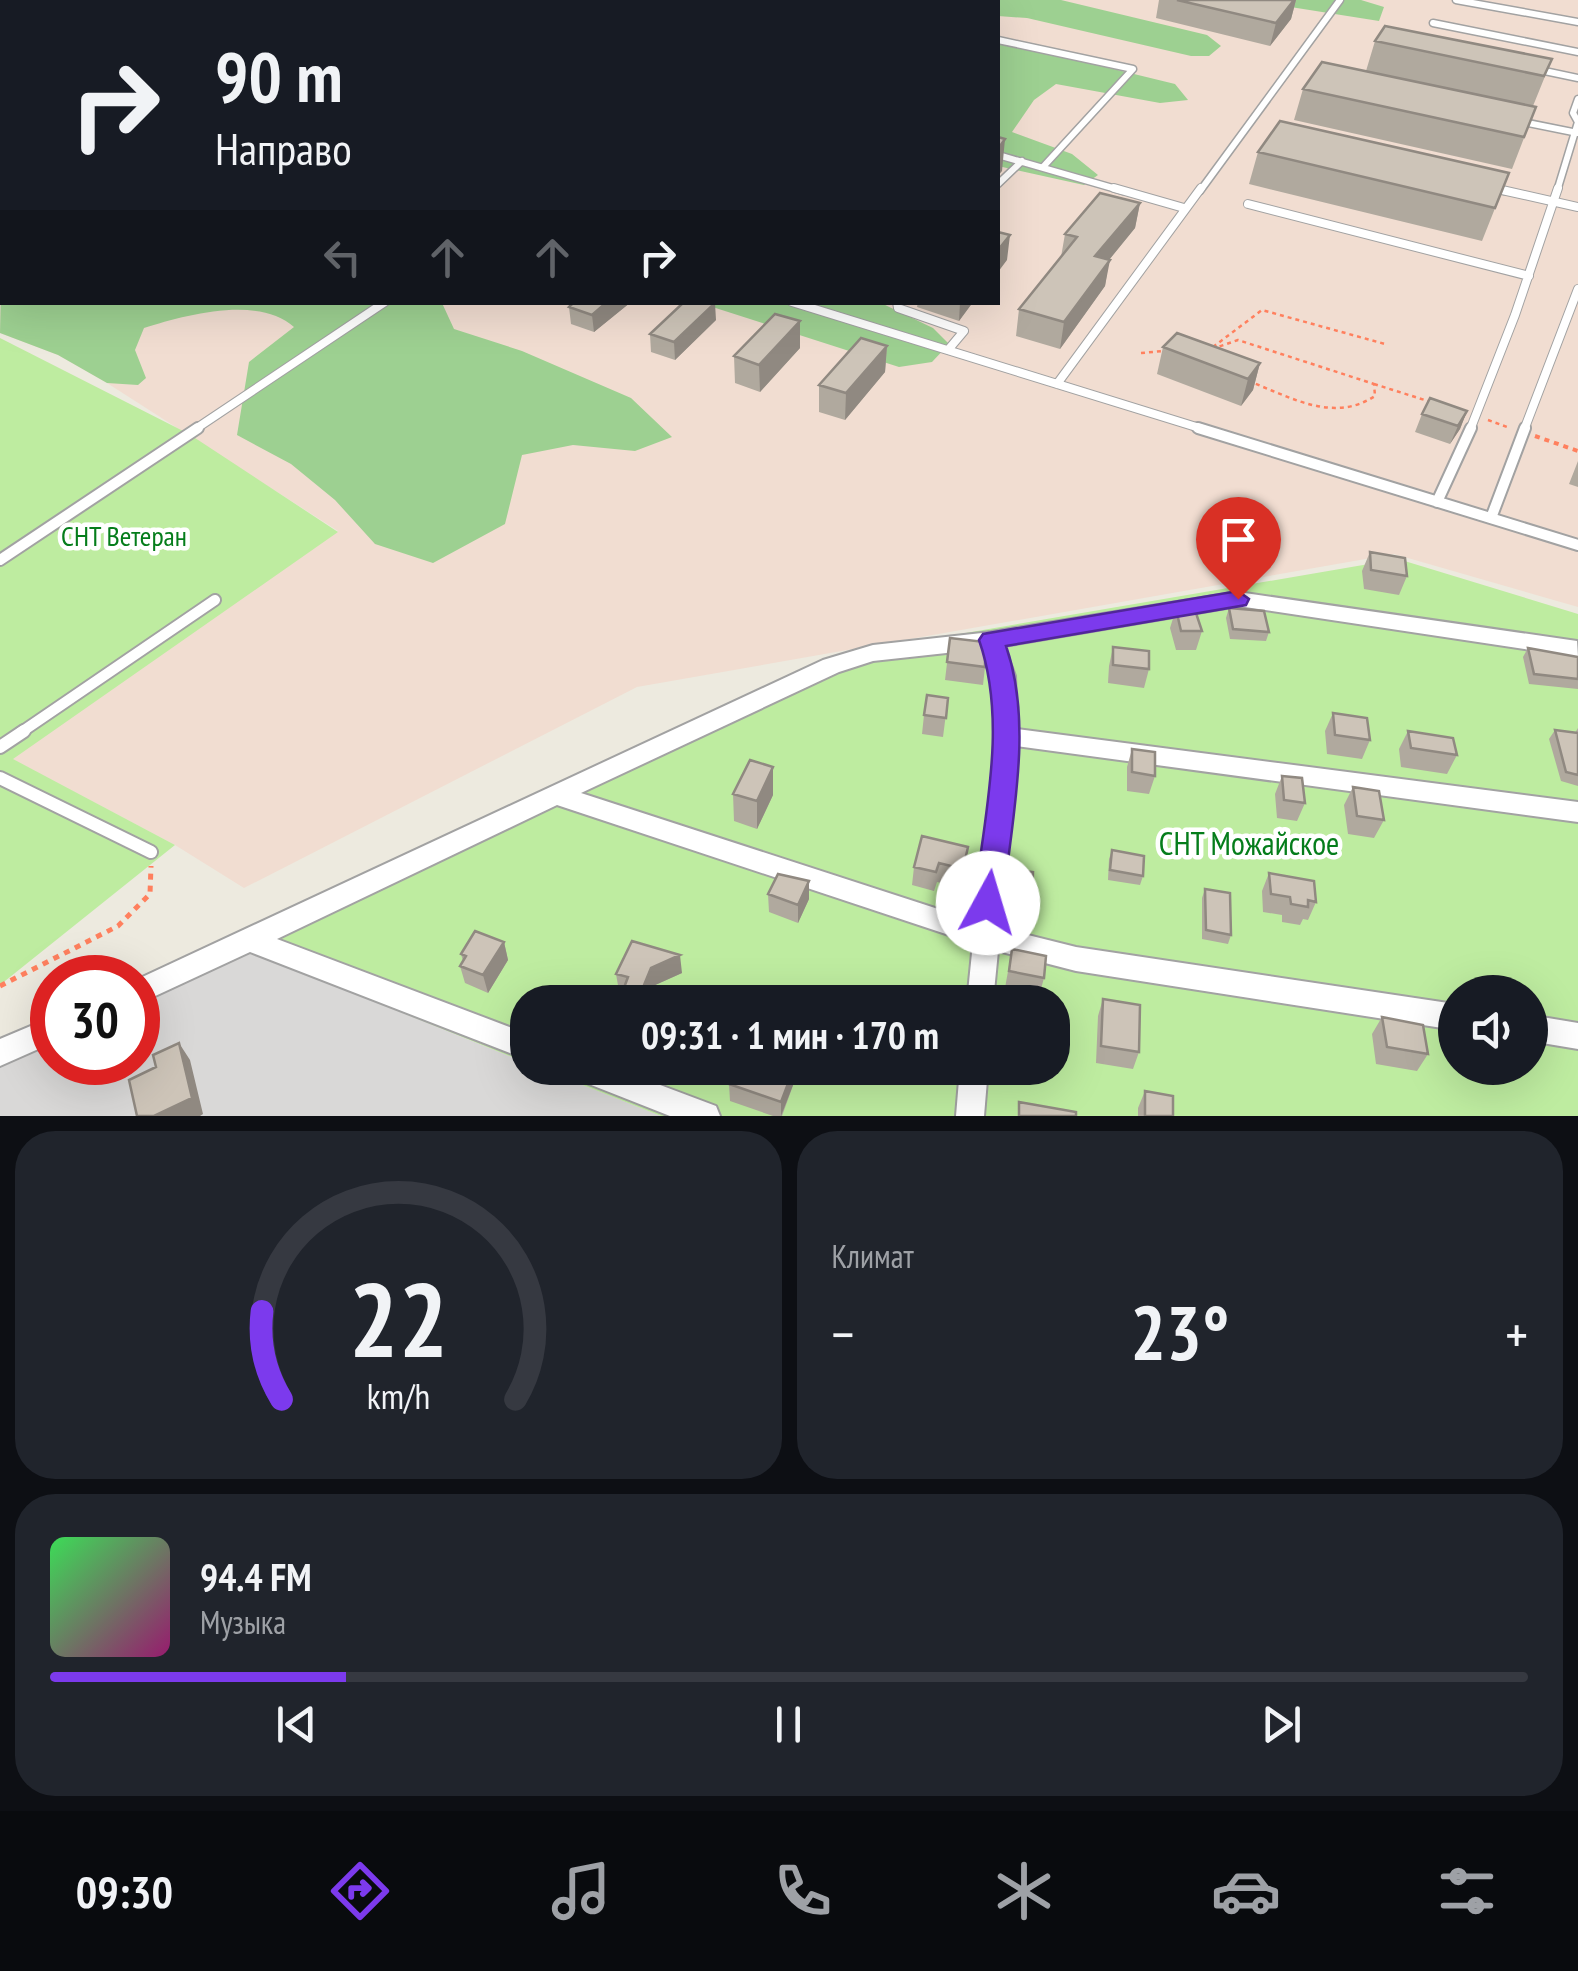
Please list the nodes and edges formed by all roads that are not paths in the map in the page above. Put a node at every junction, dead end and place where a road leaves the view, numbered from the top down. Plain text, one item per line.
1 (1340, 0) edge
2 (1456, 0) edge
3 (1578, 22) edge
4 (1433, 23) dead end
5 (1000, 40) edge
6 (1578, 52) edge
7 (1528, 68) edge
8 (1578, 78) edge
9 (1578, 98) edge
10 (1498, 117) edge
11 (1576, 132) edge
12 (1000, 155) edge
13 (1022, 162) junction
14 (1042, 168) junction
15 (1000, 182) edge
16 (1476, 184) edge
17 (1554, 202) junction
18 (1248, 204) dead end
19 (1578, 207) edge
20 (1184, 208) junction
21 (1529, 276) junction
22 (1577, 296) edge
23 (380, 305) edge
24 (802, 305) edge
25 (898, 305) edge
26 (948, 350) junction
27 (1057, 384) junction
28 (1437, 502) junction
29 (1491, 518) junction
30 (1578, 545) edge
31 (1, 558) edge
32 (215, 600) dead end
33 (992, 640) junction
34 (1577, 649) edge
35 (1006, 736) junction
36 (0, 747) edge
37 (0, 778) edge
38 (554, 794) junction
39 (1578, 812) edge
40 (151, 852) road end
41 (985, 936) junction
42 (248, 939) junction
43 (160, 982) edge
44 (981, 985) edge
45 (1438, 1014) edge
46 (1548, 1031) edge
47 (1578, 1036) edge
48 (30, 1040) edge
49 (510, 1040) edge
50 (0, 1053) edge
51 (625, 1085) edge
52 (973, 1085) edge
53 (706, 1116) edge
54 (970, 1116) edge

1 - 20 lane
2 - 3 lane
4 - 6 lane
5 - 14 lane
7 - 8 lane
9 - 11 lane
10 - 11 lane
11 - 17 lane
12 - 13 lane
13 - 14 lane
13 - 15 lane
14 - 20 lane
16 - 17 lane
17 - 19 lane
17 - 21 lane
18 - 21 lane
20 - 27 lane
21 - 28 lane
22 - 29 lane
23 - 31 lane
24 - 26 lane
25 - 26 lane
26 - 27 lane
27 - 28 lane
28 - 29 lane
29 - 30 lane
32 - 36 lane
33 - 34 street
33 - 35 street
33 - 38 street
35 - 39 street
35 - 41 street
37 - 40 lane
38 - 41 street
38 - 42 street
41 - 44 street
41 - 45 street
42 - 43 street
42 - 49 street
46 - 47 street
48 - 50 street
51 - 53 street
52 - 54 street

